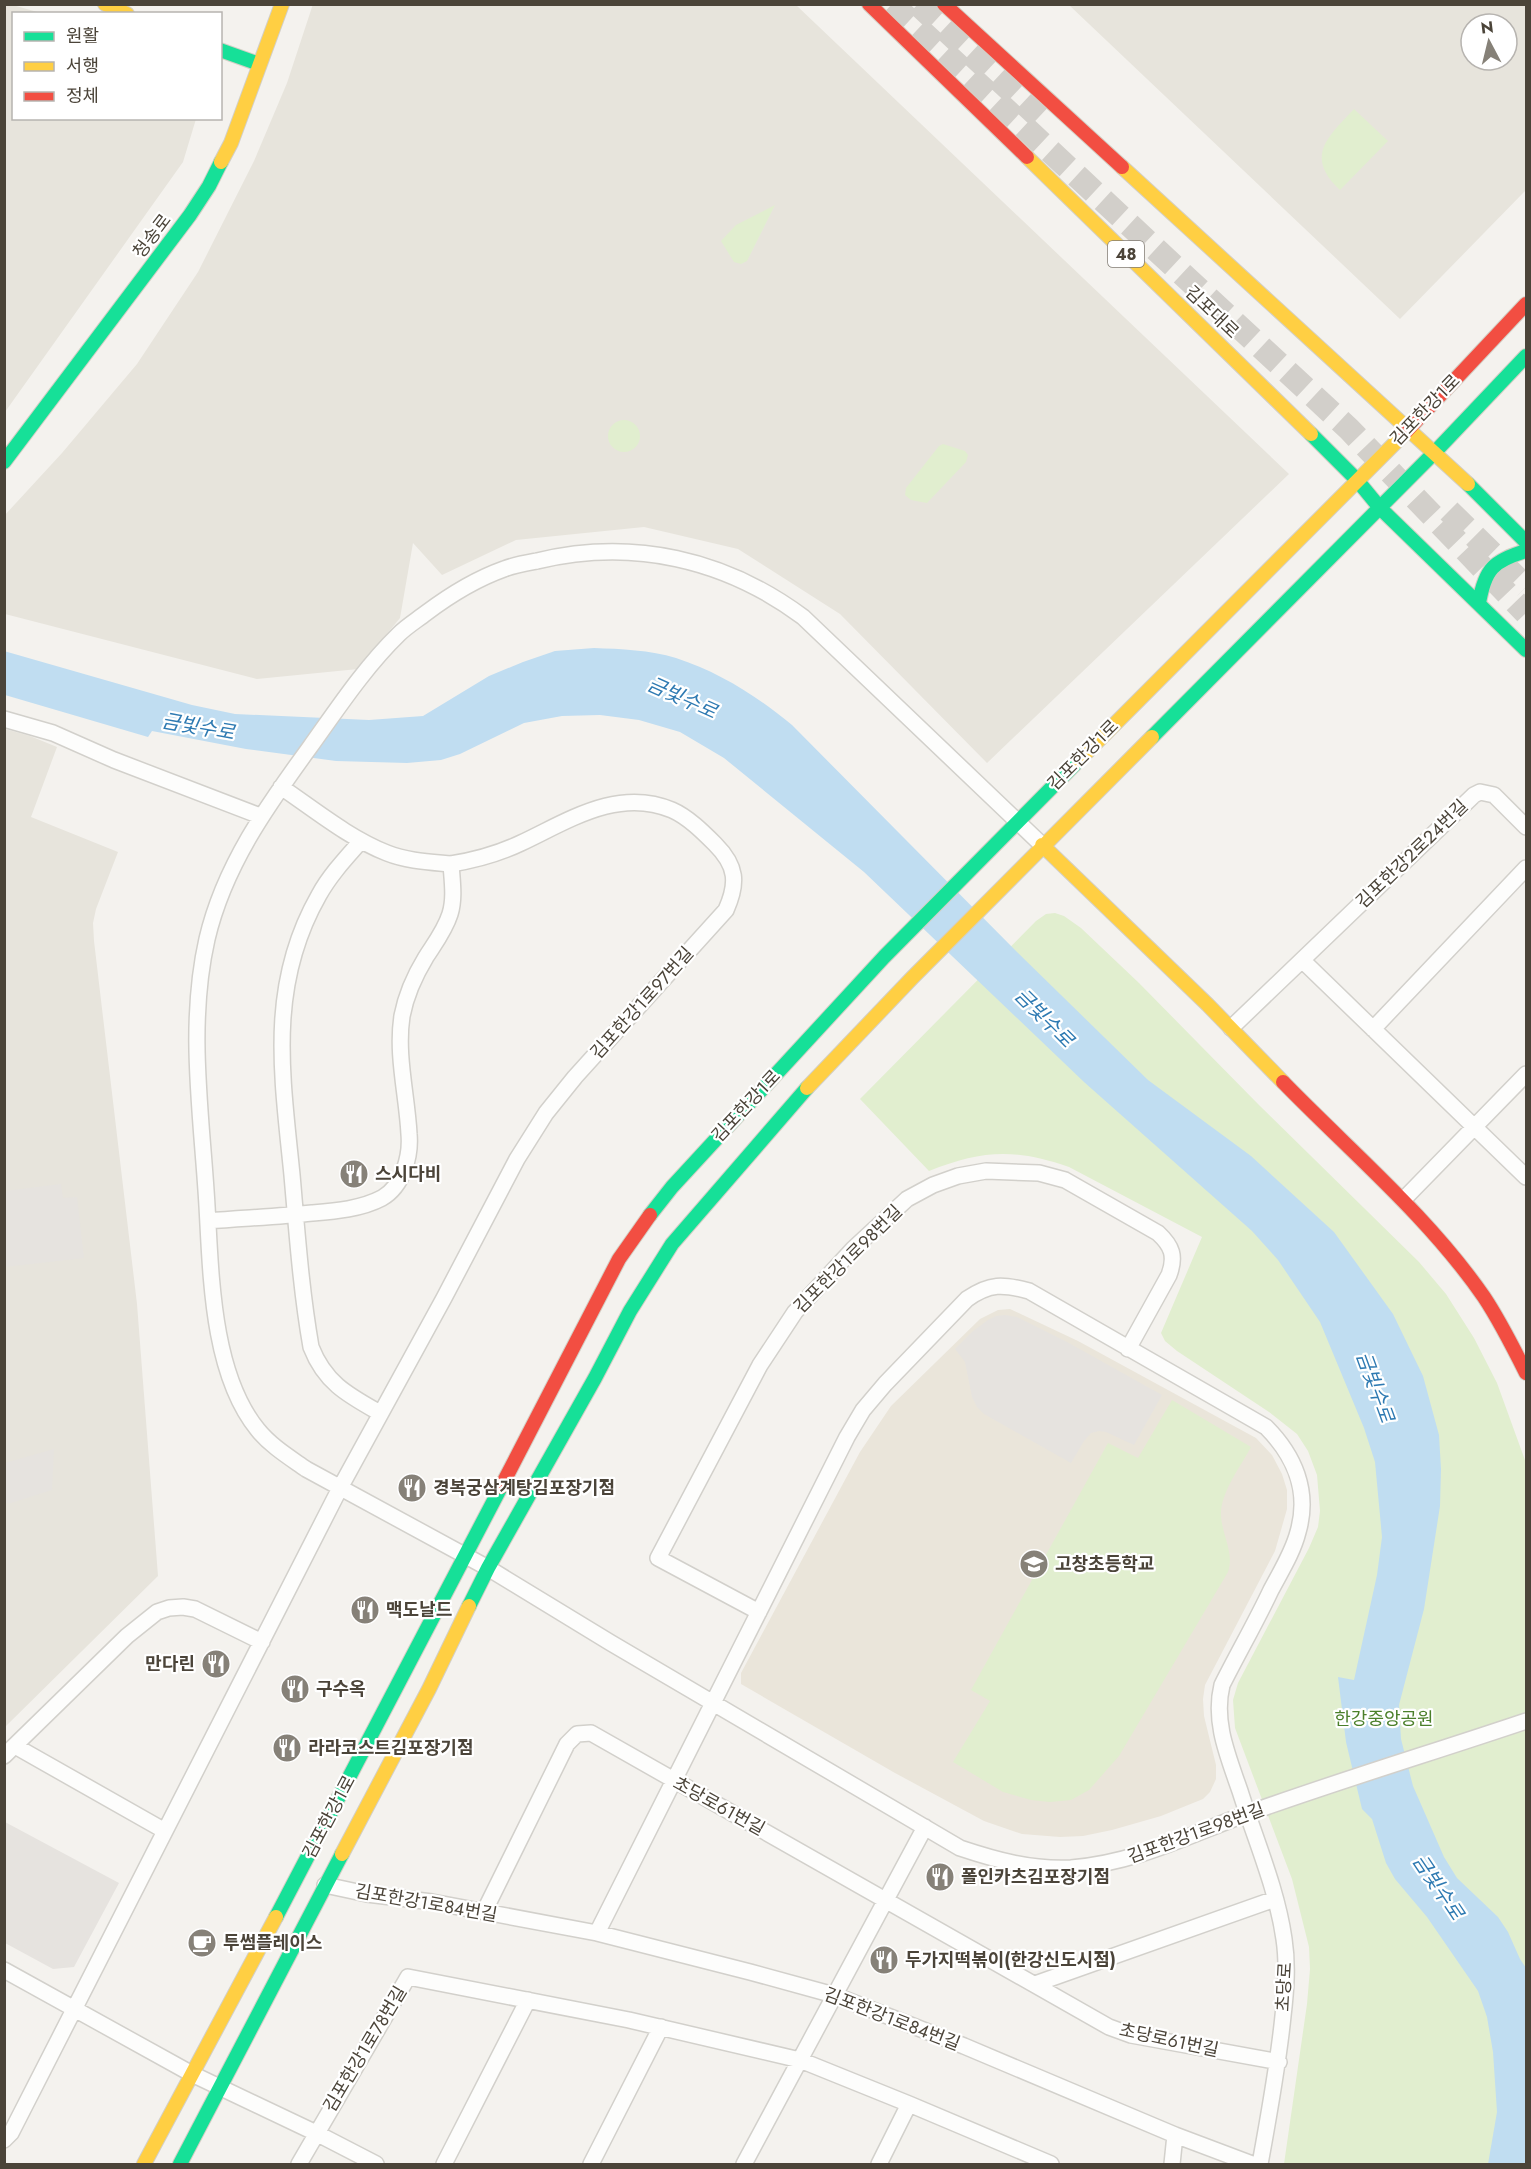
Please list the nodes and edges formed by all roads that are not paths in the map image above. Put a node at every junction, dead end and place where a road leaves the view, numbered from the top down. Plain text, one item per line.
1 (105, 4) edge
2 (282, 4) edge
3 (869, 4) edge
4 (944, 4) edge
5 (123, 12) edge
6 (222, 51) edge
7 (259, 64) junction
8 (1527, 304) edge
9 (1527, 356) edge
10 (1408, 429) junction
11 (1434, 453) junction
12 (4, 462) edge
13 (1357, 480) junction
14 (1380, 508) junction
15 (1527, 542) edge
16 (1527, 550) edge
17 (1479, 603) junction
18 (1527, 650) edge
19 (4, 719) edge
20 (284, 783) junction
21 (260, 816) junction
22 (1016, 820) junction
23 (1527, 827) edge
24 (361, 842) junction
25 (1042, 845) junction
26 (451, 864) junction
27 (1527, 868) edge
28 (1302, 960) junction
29 (1231, 1028) junction
30 (1373, 1029) junction
31 (1527, 1074) edge
32 (1475, 1127) junction
33 (1527, 1178) edge
34 (1404, 1199) junction
35 (296, 1215) junction
36 (208, 1221) junction
37 (1128, 1349) junction
38 (1527, 1373) edge
39 (380, 1413) junction
40 (340, 1488) junction
41 (465, 1555) junction
42 (488, 1568) junction
43 (759, 1612) junction
44 (262, 1642) junction
45 (714, 1704) junction
46 (1521, 1723) edge
47 (10, 1751) edge
48 (675, 1782) junction
49 (1247, 1814) junction
50 (925, 1827) junction
51 (165, 1831) junction
52 (325, 1885) junction
53 (886, 1899) junction
54 (1275, 1899) junction
55 (484, 1912) junction
56 (597, 1934) junction
57 (4, 1970) edge
58 (1035, 1984) junction
59 (834, 1995) junction
60 (528, 2000) junction
61 (75, 2009) junction
62 (661, 2027) junction
63 (800, 2060) junction
64 (1279, 2062) junction
65 (192, 2074) junction
66 (220, 2086) junction
67 (909, 2104) junction
68 (316, 2133) junction
69 (1175, 2136) junction
70 (4, 2140) edge
71 (144, 2164) edge
72 (180, 2164) edge
73 (299, 2164) edge
74 (376, 2164) edge
75 (444, 2164) edge
76 (591, 2164) edge
77 (744, 2164) edge
78 (879, 2164) edge
79 (1051, 2164) edge
80 (1172, 2164) edge
81 (1252, 2164) edge
82 (1260, 2164) edge

1 - 5 street
2 - 7 street, 청송로
3 - 13 street, 김포대로 / 48
4 - 10 street
6 - 7 street
7 - 12 street, 청송로
8 - 10 street, 김포한강1로
9 - 11 street, 김포한강1로
10 - 11 street
10 - 13 street, 김포한강1로
11 - 14 street, 김포한강1로
11 - 15 street
13 - 14 street, 김포대로 / 48
13 - 22 street, 김포한강1로
14 - 17 street, 김포대로 / 48
14 - 25 street, 김포한강1로
16 - 17 street
17 - 18 street, 김포대로 / 48
19 - 21 street
20 - 21 street
20 - 22 street
20 - 24 street, 김포한강1로97번길
21 - 36 street
22 - 25 street
22 - 41 street, 김포한강1로
23 - 28 street, 김포한강2로24번길
24 - 26 street, 김포한강1로97번길
24 - 35 street
25 - 29 street
25 - 42 street, 김포한강1로
26 - 35 street
26 - 39 street, 김포한강1로97번길
27 - 30 street
28 - 29 street, 김포한강2로24번길
28 - 30 street
29 - 34 street
30 - 32 street
31 - 32 street
32 - 33 street
32 - 34 street
34 - 38 street
35 - 36 street
35 - 39 street
36 - 40 street
37 - 43 street
37 - 43 street, 김포한강1로98번길
37 - 49 street, 초당로
39 - 40 street, 김포한강1로97번길
40 - 41 street
40 - 44 street
41 - 42 street, 김포한강1로98번길
41 - 65 street, 김포한강1로
42 - 45 street, 김포한강1로98번길
42 - 52 street, 김포한강1로
43 - 45 street
44 - 47 street
44 - 51 street
45 - 48 street
45 - 50 street, 김포한강1로98번길
46 - 49 street, 김포한강1로98번길
47 - 51 street
48 - 53 street, 초당로61번길
48 - 55 street, 초당로61번길
48 - 56 street
49 - 50 street, 김포한강1로98번길
49 - 54 street, 초당로
50 - 53 street
51 - 61 street
52 - 55 street, 김포한강1로84번길
52 - 66 street, 김포한강1로
53 - 58 street, 초당로61번길
53 - 59 street
54 - 58 street
54 - 64 street, 초당로
55 - 56 street, 김포한강1로84번길
56 - 59 street, 김포한강1로84번길
57 - 61 street
58 - 64 street, 초당로61번길
59 - 63 street
59 - 69 street, 김포한강1로84번길
60 - 62 street, 김포한강1로78번길
60 - 68 street, 김포한강1로78번길
60 - 75 street
61 - 65 street
61 - 70 street
62 - 63 street, 김포한강1로78번길
62 - 76 street
63 - 67 street, 김포한강1로78번길
63 - 77 street
64 - 82 street, 초당로
65 - 66 street
65 - 71 street, 김포한강1로
66 - 68 street, 김포한강1로78번길
66 - 72 street, 김포한강1로
67 - 78 street
67 - 79 street, 김포한강1로78번길
68 - 73 street, 김포한강1로78번길
68 - 74 street, 김포한강1로78번길
69 - 80 street
69 - 81 street

